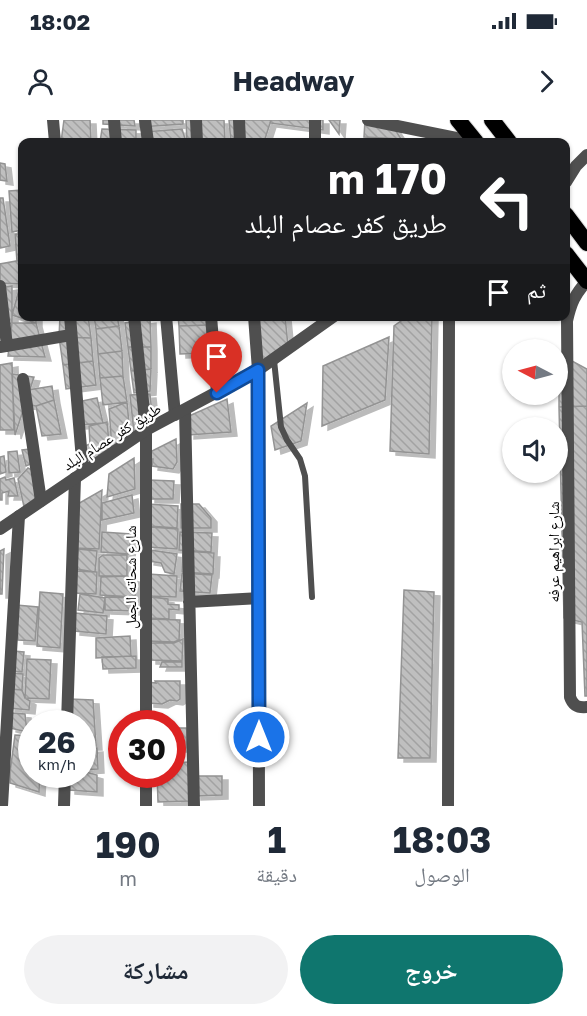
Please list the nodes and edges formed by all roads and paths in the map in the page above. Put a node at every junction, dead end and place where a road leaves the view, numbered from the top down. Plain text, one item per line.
1 (53, 120) edge
2 (114, 120) edge
3 (145, 120) edge
4 (196, 120) edge
5 (239, 120) edge
6 (315, 120) edge
7 (368, 120) edge
8 (458, 120) edge
9 (492, 120) edge
10 (55, 138) edge
11 (116, 138) edge
12 (147, 138) edge
13 (197, 138) edge
14 (240, 138) edge
15 (315, 138) edge
16 (456, 138) edge
17 (473, 138) edge
18 (506, 138) edge
19 (587, 155) edge
20 (570, 176) edge
21 (570, 220) edge
22 (587, 243) edge
23 (570, 259) edge
24 (587, 281) edge
25 (0, 286) edge
26 (570, 306) edge
27 (70, 321) edge
28 (135, 321) edge
29 (167, 321) edge
30 (211, 321) edge
31 (254, 321) edge
32 (319, 321) edge
33 (449, 321) edge
34 (567, 321) edge
35 (71, 335) junction
36 (4, 346) edge
37 (274, 360) junction
38 (258, 370) junction
39 (23, 379) dead end
40 (217, 393) junction
41 (180, 412) junction
42 (146, 430) junction
43 (79, 475) junction
44 (41, 501) junction
45 (19, 516) junction
46 (0, 529) edge
47 (312, 597) dead end
48 (259, 598) junction
49 (189, 602) junction
50 (587, 707) edge
51 (68, 710) edge
52 (146, 710) edge
53 (65, 788) edge
54 (146, 788) edge
55 (2, 806) edge
56 (64, 806) edge
57 (146, 806) edge
58 (194, 806) edge
59 (259, 806) edge
60 (448, 806) edge

1 - 10 street
2 - 11 street
3 - 12 street
4 - 13 street
5 - 14 street
6 - 15 street
7 - 16 street
8 - 17 highway
9 - 18 highway
19 - 20 street
21 - 22 highway
23 - 24 highway
24 - 26 street, شارع ابراهيم عرفه
25 - 36 street
27 - 35 street
28 - 42 street, شارع شحاته الجمل
29 - 41 street
30 - 40 street
31 - 38 street
32 - 37 street, طريق كفر عصام البلد
33 - 60 street
34 - 50 street, شارع ابراهيم عرفه
35 - 36 street
35 - 43 street
37 - 38 street, طريق كفر عصام البلد
37 - 47 lane
38 - 40 street, طريق كفر عصام البلد
38 - 48 street
39 - 44 street
40 - 41 street, طريق كفر عصام البلد
41 - 42 street, طريق كفر عصام البلد
41 - 49 street
42 - 43 street, طريق كفر عصام البلد
42 - 52 street, شارع شحاته الجمل
43 - 44 street, طريق كفر عصام البلد
43 - 51 street
44 - 45 street, طريق كفر عصام البلد
45 - 46 street, طريق كفر عصام البلد
45 - 55 street
48 - 49 street
48 - 59 street
49 - 58 street
53 - 56 street
54 - 57 street

